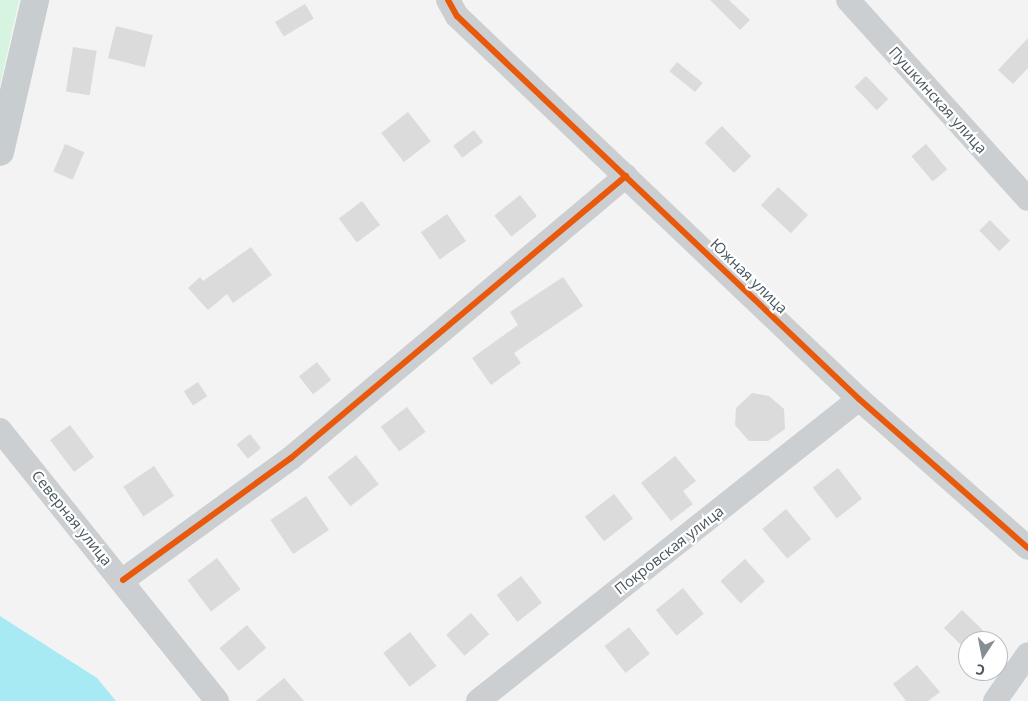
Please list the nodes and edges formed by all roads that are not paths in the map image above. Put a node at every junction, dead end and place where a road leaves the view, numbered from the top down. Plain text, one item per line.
1 (35, 0) edge
2 (848, 0) edge
3 (453, 8) edge
4 (0, 152) edge
5 (626, 176) junction
6 (1028, 199) edge
7 (859, 399) junction
8 (0, 430) edge
9 (1028, 548) edge
10 (123, 580) junction
11 (1028, 654) edge
12 (217, 701) edge
13 (478, 701) edge
14 (995, 701) edge

1 - 4 main road
2 - 6 street, Пушкинская улица
3 - 5 street, Южная улица
5 - 7 street, Южная улица
5 - 10 street
7 - 9 street, Южная улица
7 - 13 street, Покровская улица
8 - 10 street, Северная улица
10 - 12 street, Северная улица
11 - 14 street

